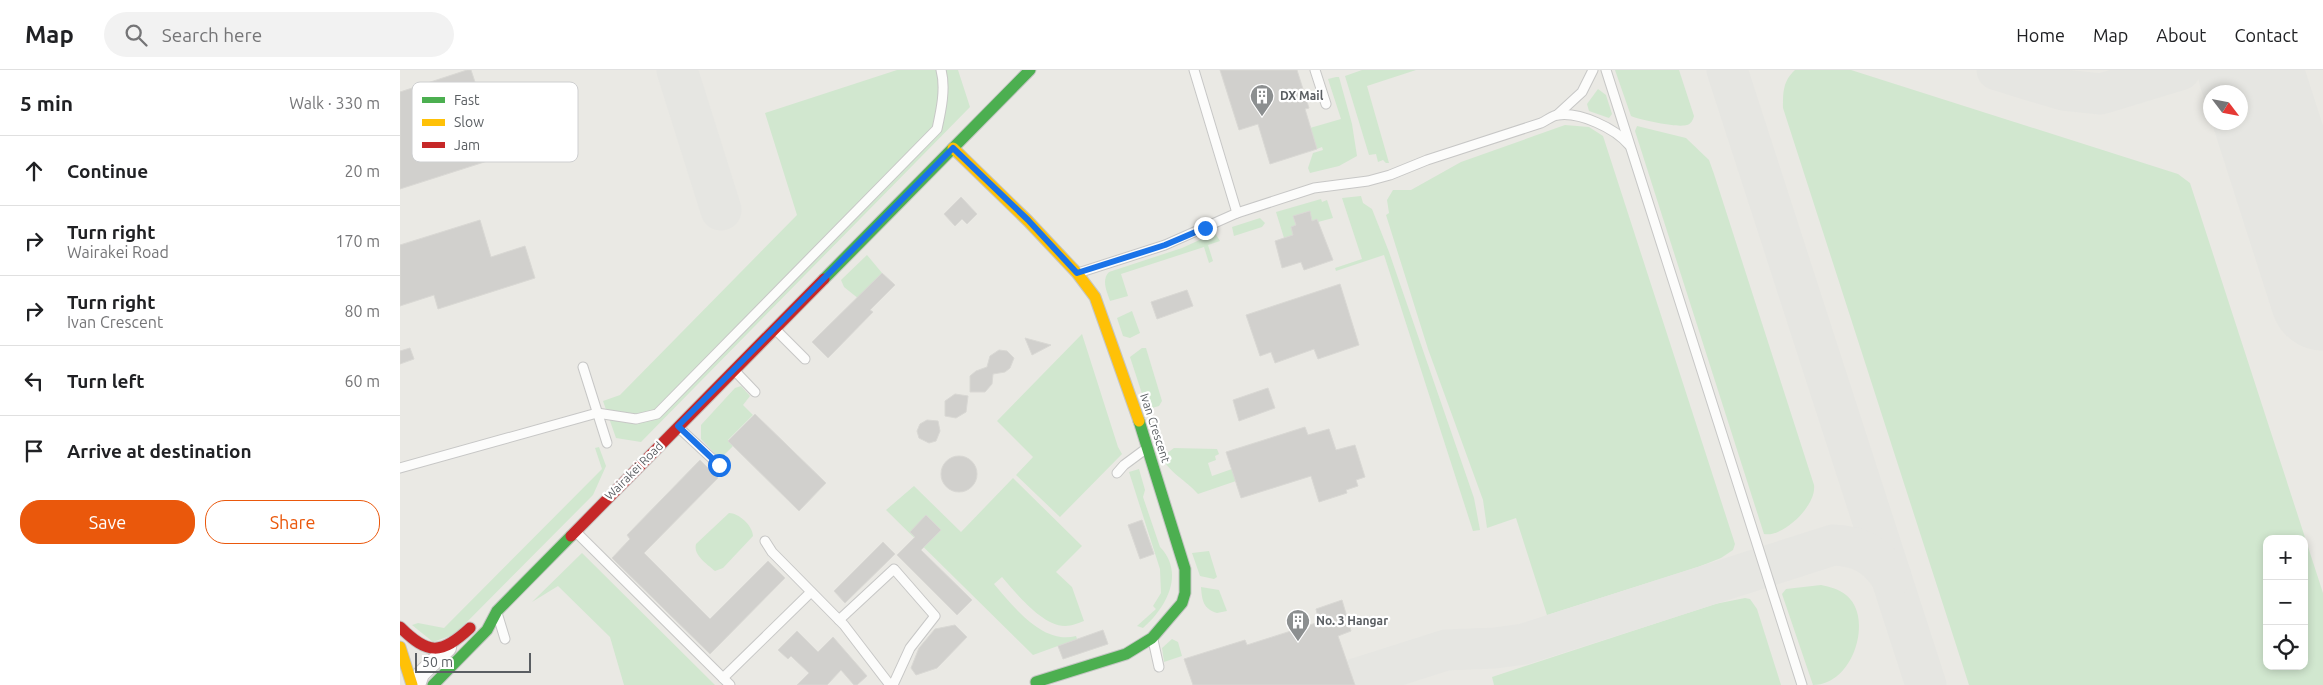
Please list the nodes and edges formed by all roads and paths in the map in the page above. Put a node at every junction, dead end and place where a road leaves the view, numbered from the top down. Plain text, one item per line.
1 (941, 70) edge
2 (1030, 70) edge
3 (1194, 70) edge
4 (1314, 70) edge
5 (1593, 70) edge
6 (1606, 70) edge
7 (1326, 104) dead end
8 (1557, 114) junction
9 (953, 148) junction
10 (1631, 148) junction
11 (1237, 213) junction
12 (1077, 273) junction
13 (775, 328) junction
14 (805, 359) dead end
15 (583, 368) dead end
16 (734, 370) junction
17 (755, 392) dead end
18 (597, 413) junction
19 (678, 426) junction
20 (607, 443) dead end
21 (1148, 448) junction
22 (719, 465) dead end
23 (400, 468) edge
24 (1117, 474) dead end
25 (575, 531) junction
26 (765, 541) dead end
27 (811, 592) junction
28 (497, 611) junction
29 (839, 620) junction
30 (400, 627) edge
31 (1152, 638) junction
32 (505, 639) dead end
33 (400, 646) edge
34 (448, 648) junction
35 (1160, 667) dead end
36 (726, 682) edge
37 (1036, 682) dead end
38 (412, 685) edge
39 (417, 685) edge
40 (433, 685) edge
41 (892, 685) edge
42 (1802, 685) edge

1 - 18 lane
2 - 9 street, Wairakei Road
3 - 11 lane
4 - 7 lane
5 - 8 lane
6 - 10 lane
8 - 10 lane
8 - 11 lane
9 - 12 street, Ivan Crescent
9 - 13 street, Wairakei Road
10 - 42 lane
11 - 12 lane
12 - 21 street, Ivan Crescent
13 - 14 lane
13 - 16 street, Wairakei Road
15 - 18 lane
16 - 17 lane
16 - 19 street, Wairakei Road
18 - 20 lane
18 - 23 lane
19 - 22 lane
19 - 25 street, Wairakei Road
21 - 24 lane
21 - 31 street, Ivan Crescent
25 - 28 street, Wairakei Road
25 - 36 lane
26 - 27 lane
27 - 29 lane
27 - 36 lane
28 - 32 lane
28 - 34 street
28 - 40 street, Wairakei Road
29 - 41 lane
29 - 41 lane
30 - 34 street
31 - 35 lane
31 - 37 street, Ivan Crescent
33 - 38 street
34 - 39 street

